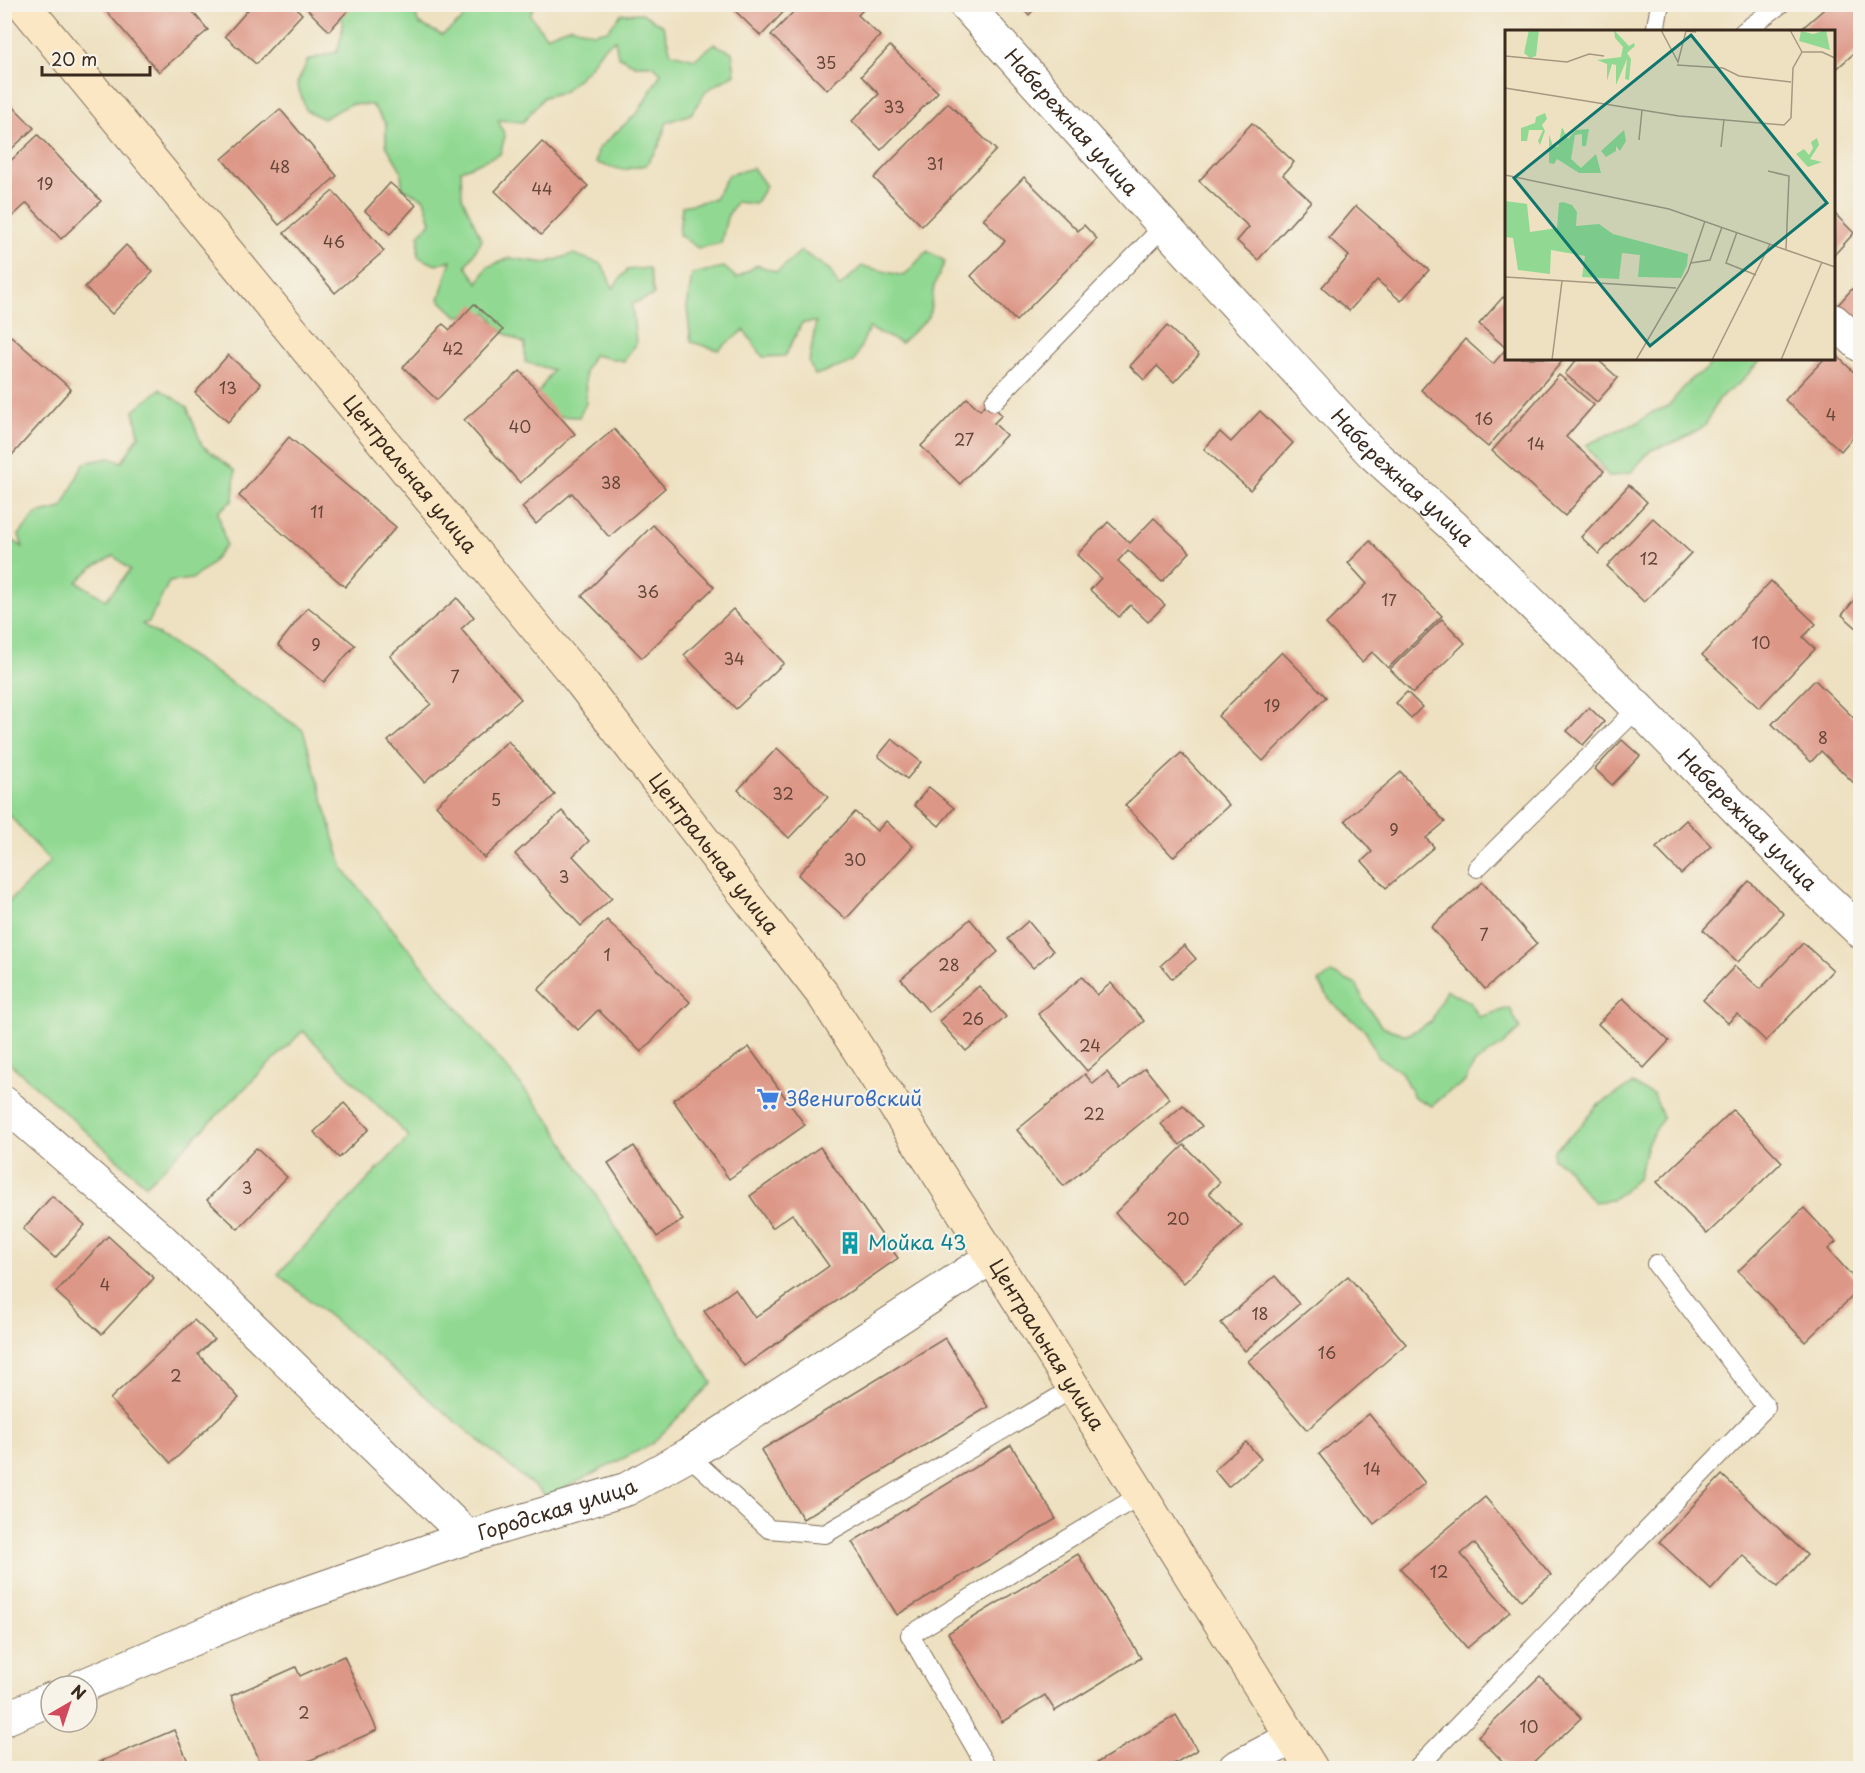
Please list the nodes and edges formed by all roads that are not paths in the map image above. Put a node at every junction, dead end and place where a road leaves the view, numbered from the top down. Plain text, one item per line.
1 (23, 4) edge
2 (965, 4) edge
3 (1660, 4) edge
4 (1780, 4) edge
5 (1655, 30) edge
6 (1746, 30) edge
7 (1164, 226) junction
8 (1835, 323) edge
9 (1860, 345) edge
10 (994, 401) dead end
11 (1638, 708) junction
12 (1477, 868) dead end
13 (1860, 931) edge
14 (4, 1103) edge
15 (992, 1257) junction
16 (1656, 1263) dead end
17 (1074, 1388) junction
18 (688, 1455) junction
19 (1140, 1495) junction
20 (468, 1537) junction
21 (99, 1679) edge
22 (39, 1704) edge
23 (4, 1719) edge
24 (1292, 1738) junction
25 (987, 1768) edge
26 (1234, 1768) edge
27 (1311, 1768) edge
28 (1417, 1768) edge

1 - 15 street, Центральная улица
2 - 7 street, Набережная улица
3 - 5 lane
4 - 6 lane
7 - 10 lane
7 - 11 street, Набережная улица
8 - 9 street
11 - 12 lane
11 - 13 street, Набережная улица
14 - 20 street
15 - 17 street, Центральная улица
15 - 18 street, Городская улица
16 - 28 lane
17 - 18 lane
17 - 19 street, Центральная улица
18 - 20 street, Городская улица
19 - 24 street, Центральная улица
19 - 25 lane
20 - 21 street, Городская улица
22 - 23 street
24 - 26 street
24 - 27 street, Центральная улица

